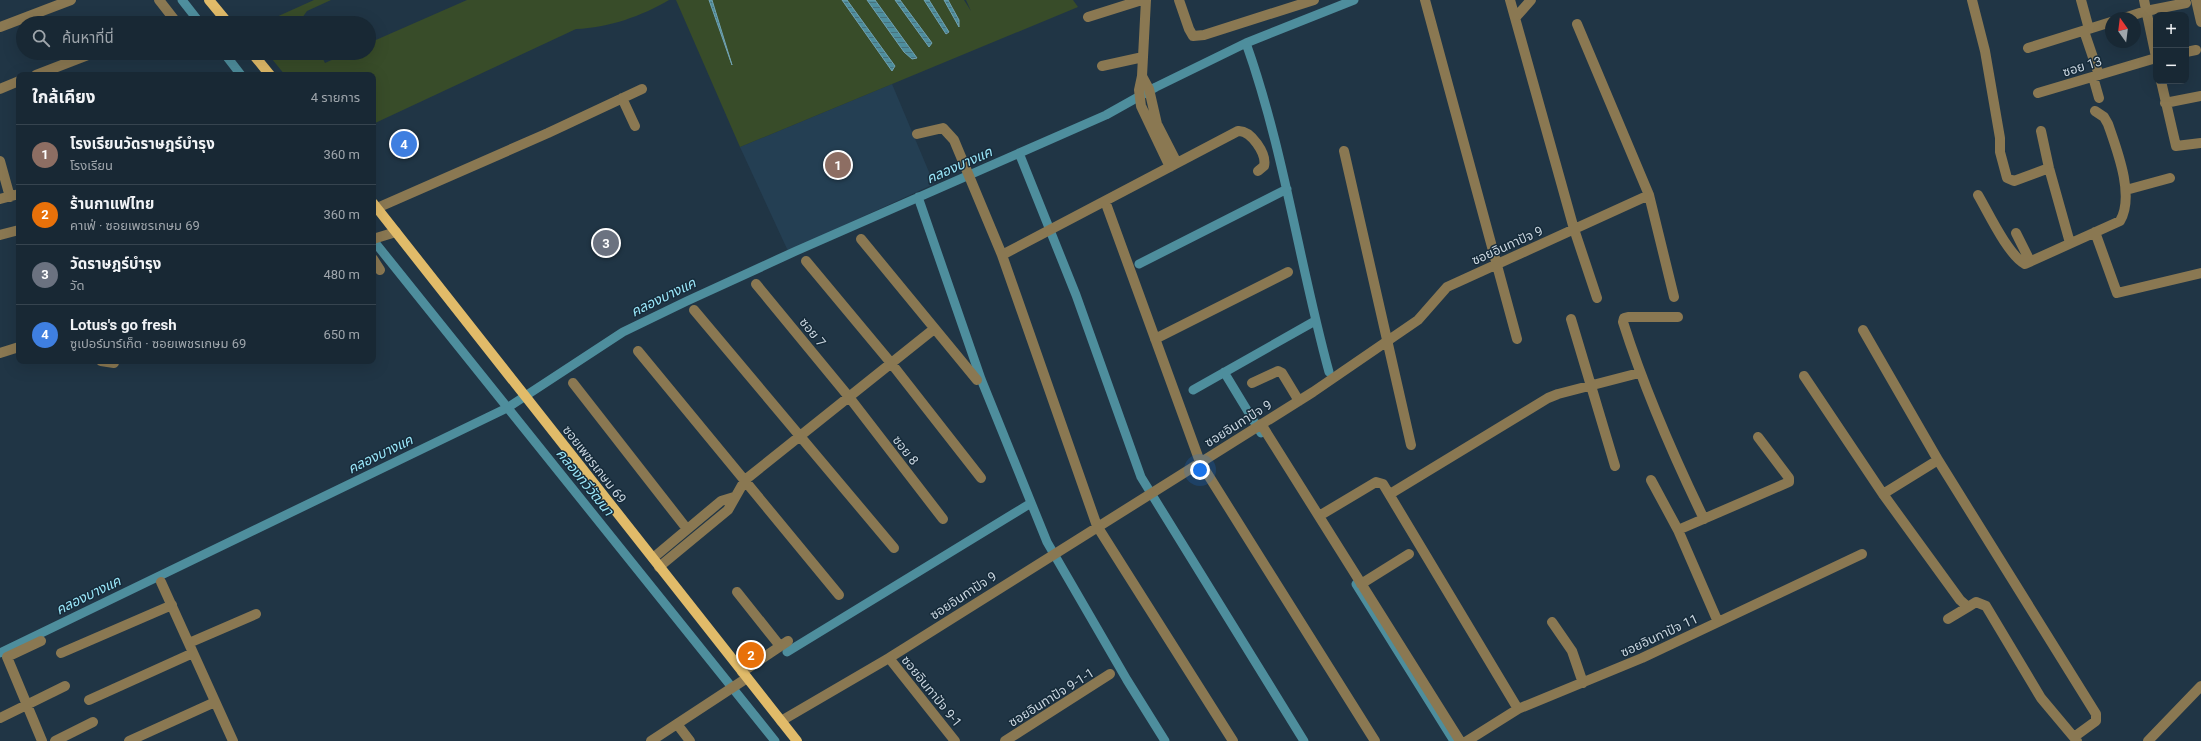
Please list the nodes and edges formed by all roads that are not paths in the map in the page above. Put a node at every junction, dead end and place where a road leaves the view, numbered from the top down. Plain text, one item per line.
1 (71, 0) edge
2 (159, 0) edge
3 (209, 0) edge
4 (1142, 0) edge
5 (1146, 0) edge
6 (1179, 0) edge
7 (1314, 0) edge
8 (1425, 0) edge
9 (1510, 0) edge
10 (1972, 0) edge
11 (2081, 0) edge
12 (2144, 0) edge
13 (2196, 0) edge
14 (1529, 2) edge
15 (2186, 4) dead end
16 (2146, 11) junction
17 (2141, 13) edge
18 (29, 16) edge
19 (171, 16) edge
20 (222, 16) edge
21 (1088, 17) dead end
22 (1515, 18) junction
23 (16, 21) edge
24 (2201, 22) edge
25 (1577, 24) dead end
26 (2105, 24) edge
27 (0, 27) edge
28 (2086, 30) junction
29 (2028, 48) dead end
30 (2154, 48) edge
31 (1143, 57) junction
32 (2153, 58) edge
33 (75, 60) edge
34 (258, 60) edge
35 (1102, 66) dead end
36 (44, 72) edge
37 (268, 72) edge
38 (2096, 76) junction
39 (16, 82) edge
40 (2162, 84) edge
41 (0, 88) edge
42 (642, 89) dead end
43 (2038, 93) dead end
44 (2201, 96) edge
45 (622, 98) junction
46 (2099, 98) dead end
47 (2165, 104) junction
48 (2096, 111) dead end
49 (635, 126) dead end
50 (2041, 131) dead end
51 (917, 134) dead end
52 (2201, 143) edge
53 (1344, 151) dead end
54 (0, 160) edge
55 (1174, 165) junction
56 (2049, 168) junction
57 (1258, 172) dead end
58 (2170, 178) dead end
59 (2126, 190) junction
60 (15, 195) edge
61 (1649, 195) junction
62 (1978, 195) dead end
63 (0, 200) edge
64 (1104, 201) junction
65 (376, 205) edge
66 (376, 207) edge
67 (1574, 229) junction
68 (16, 231) edge
69 (2095, 232) junction
70 (2016, 233) dead end
71 (392, 234) junction
72 (0, 235) edge
73 (376, 238) edge
74 (861, 239) dead end
75 (2070, 243) junction
76 (1002, 255) junction
77 (806, 261) dead end
78 (2030, 261) junction
79 (376, 264) edge
80 (1495, 265) junction
81 (380, 270) dead end
82 (1288, 272) dead end
83 (2201, 273) edge
84 (756, 284) dead end
85 (1674, 297) dead end
86 (1597, 298) dead end
87 (694, 310) dead end
88 (1678, 317) dead end
89 (1571, 319) dead end
90 (934, 329) junction
91 (1863, 330) dead end
92 (1155, 339) junction
93 (1517, 339) dead end
94 (1388, 341) junction
95 (16, 348) edge
96 (638, 351) dead end
97 (0, 353) edge
98 (891, 363) junction
99 (1639, 373) junction
100 (1804, 376) dead end
101 (977, 380) dead end
102 (574, 383) dead end
103 (1252, 383) dead end
104 (1590, 385) junction
105 (849, 397) junction
106 (1299, 401) junction
107 (1261, 424) junction
108 (801, 436) junction
109 (1758, 437) dead end
110 (1411, 445) dead end
111 (1938, 460) junction
112 (1200, 462) junction
113 (1615, 466) dead end
114 (981, 478) dead end
115 (745, 480) junction
116 (1652, 480) dead end
117 (1390, 494) junction
118 (1883, 494) junction
119 (734, 497) junction
120 (1319, 516) junction
121 (943, 519) dead end
122 (1704, 519) junction
123 (1097, 526) junction
124 (687, 529) junction
125 (1678, 530) junction
126 (894, 548) dead end
127 (1409, 554) dead end
128 (1862, 554) dead end
129 (656, 562) junction
130 (161, 582) dead end
131 (1361, 584) junction
132 (737, 592) dead end
133 (839, 595) dead end
134 (172, 605) junction
135 (1968, 606) junction
136 (256, 614) dead end
137 (1948, 619) dead end
138 (1552, 622) dead end
139 (1718, 622) junction
140 (41, 641) dead end
141 (189, 643) junction
142 (61, 653) dead end
143 (193, 653) junction
144 (889, 658) junction
145 (1110, 674) dead end
146 (744, 677) junction
147 (1583, 683) junction
148 (65, 686) dead end
149 (2201, 686) edge
150 (88, 700) dead end
151 (216, 702) junction
152 (27, 704) junction
153 (1518, 709) junction
154 (0, 718) edge
155 (781, 721) junction
156 (93, 722) dead end
157 (677, 724) junction
158 (2076, 739) edge
159 (655, 740) edge
160 (42, 741) edge
161 (55, 741) edge
162 (129, 741) edge
163 (233, 741) edge
164 (690, 741) edge
165 (797, 741) edge
166 (955, 741) edge
167 (1005, 741) edge
168 (1233, 741) edge
169 (1374, 741) edge
170 (1460, 741) edge
171 (1467, 741) edge
172 (2148, 741) edge

1 - 18 street
2 - 19 street
3 - 20 main road
4 - 21 street
5 - 31 street
6 - 7 street
8 - 80 street
9 - 22 street
10 - 56 street
11 - 28 street
12 - 16 street
13 - 24 street
14 - 22 street
15 - 16 street
16 - 17 street
16 - 30 street
22 - 67 street
23 - 27 street
25 - 61 street
26 - 28 street
28 - 29 street
28 - 38 street
31 - 35 street
31 - 55 street
32 - 38 street, ซอย 13
33 - 36 street
34 - 37 main road
38 - 43 street, ซอย 13
38 - 46 street
39 - 41 street
40 - 47 street
42 - 45 street
44 - 47 street
45 - 49 street
45 - 65 street
47 - 52 street
48 - 59 street
50 - 56 street
51 - 76 street
53 - 94 street
54 - 60 street
55 - 57 street
55 - 64 street
56 - 75 street
58 - 59 street
59 - 69 street
60 - 63 street
61 - 67 street, ซอยอินทาปัจ 9
61 - 85 street
62 - 78 street
64 - 76 street
64 - 92 street
66 - 71 main road, ซอยเพชรเกษม 69
67 - 80 street, ซอยอินทาปัจ 9
67 - 86 street
68 - 72 street
69 - 75 street
69 - 83 street
70 - 78 street
71 - 73 street
71 - 129 main road, ซอยเพชรเกษม 69
74 - 90 street
75 - 78 street
76 - 123 street
77 - 98 street
79 - 81 street
80 - 93 street
80 - 94 street, ซอยอินทาปัจ 9
82 - 92 street
84 - 105 street, ซอย 7
87 - 108 street
88 - 99 street
89 - 104 street
90 - 98 street
90 - 101 street
91 - 111 street
92 - 112 street
94 - 106 street, ซอยอินทาปัจ 9
94 - 110 street
95 - 97 street
96 - 115 street
98 - 105 street
98 - 114 street
99 - 104 street
99 - 122 street
100 - 118 street
102 - 124 street
103 - 106 street
104 - 113 street
104 - 117 street
105 - 108 street
105 - 121 street, ซอย 8
106 - 107 street, ซอยอินทาปัจ 9
107 - 112 street, ซอยอินทาปัจ 9
107 - 120 street
108 - 115 street
108 - 126 street
109 - 122 street
111 - 118 street
111 - 158 street
112 - 123 street, ซอยอินทาปัจ 9
112 - 169 street
115 - 119 street
115 - 133 street
116 - 125 street
117 - 120 street
117 - 153 street
118 - 135 street
119 - 124 street
119 - 129 street
120 - 131 street
122 - 125 street
123 - 144 street, ซอยอินทาปัจ 9
123 - 168 street
124 - 129 street
125 - 139 street
127 - 131 street
128 - 139 street, ซอยอินทาปัจ 11
129 - 146 main road, ซอยเพชรเกษม 69
130 - 134 street
131 - 170 street
132 - 146 street
134 - 141 street
134 - 142 street
135 - 137 street
135 - 158 street
136 - 141 street
138 - 147 street
139 - 147 street, ซอยอินทาปัจ 11
140 - 152 street
141 - 143 street
143 - 150 street
143 - 151 street
144 - 155 street, ซอยอินทาปัจ 9
144 - 166 street, ซอยอินทาปัจ 9-1
145 - 167 street, ซอยอินทาปัจ 9-1-1
146 - 155 main road, ซอยเพชรเกษม 69
146 - 157 street
147 - 153 street, ซอยอินทาปัจ 11
148 - 152 street
149 - 172 street
151 - 162 street
151 - 163 street
152 - 154 street
152 - 160 street
153 - 171 street, ซอยอินทาปัจ 11
155 - 165 main road, ซอยเพชรเกษม 69
156 - 161 street
157 - 159 street
157 - 164 street

